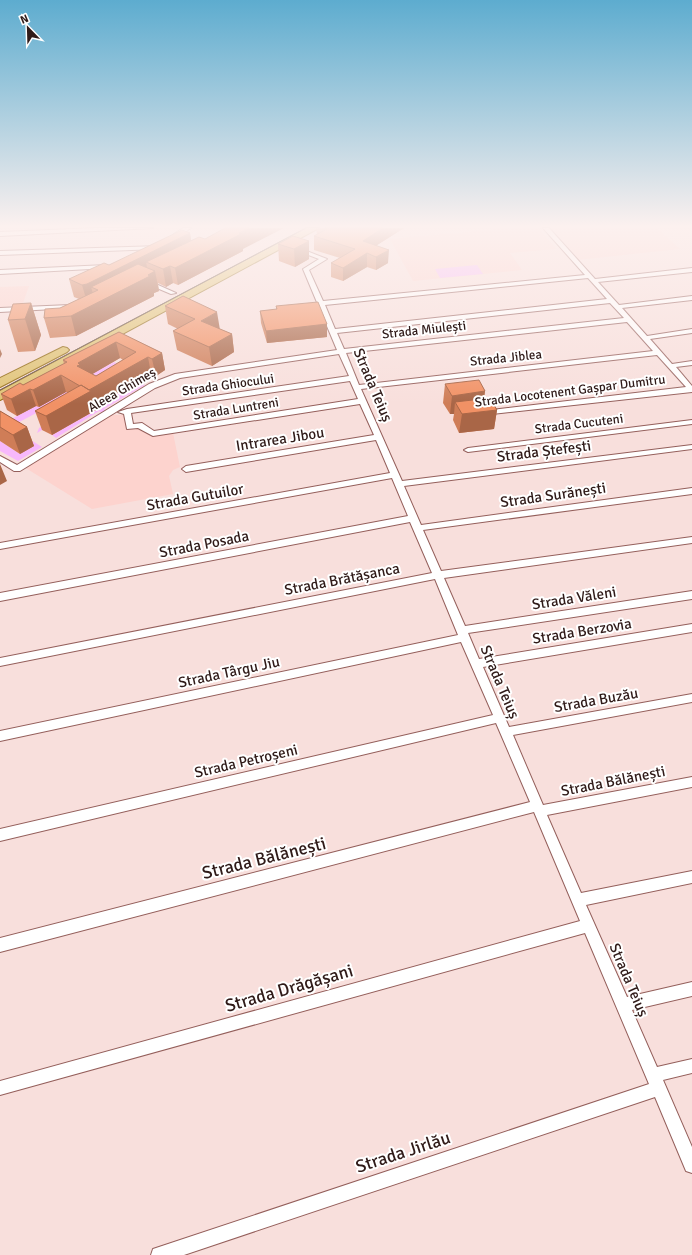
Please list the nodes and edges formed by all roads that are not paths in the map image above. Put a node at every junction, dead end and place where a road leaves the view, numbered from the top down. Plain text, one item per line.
1 (157, 287) edge
2 (185, 287) edge
3 (205, 287) edge
4 (314, 287) edge
5 (498, 287) edge
6 (598, 287) edge
7 (173, 293) junction
8 (692, 298) edge
9 (611, 301) junction
10 (321, 303) junction
11 (75, 307) edge
12 (616, 307) junction
13 (0, 310) edge
14 (628, 320) junction
15 (333, 331) junction
16 (692, 331) edge
17 (97, 332) dead end
18 (644, 338) junction
19 (69, 347) dead end
20 (342, 352) junction
21 (658, 353) junction
22 (692, 363) edge
23 (670, 366) junction
24 (0, 383) edge
25 (355, 383) junction
26 (692, 389) edge
27 (0, 396) edge
28 (363, 401) junction
29 (127, 411) junction
30 (106, 414) junction
31 (473, 415) edge
32 (692, 422) edge
33 (379, 437) junction
34 (692, 447) edge
35 (468, 450) dead end
36 (0, 459) edge
37 (186, 469) dead end
38 (397, 479) junction
39 (692, 491) edge
40 (416, 523) junction
41 (692, 540) edge
42 (0, 546) edge
43 (438, 576) junction
44 (692, 595) edge
45 (0, 597) edge
46 (692, 628) edge
47 (463, 634) junction
48 (0, 662) edge
49 (476, 664) junction
50 (692, 698) edge
51 (500, 718) junction
52 (505, 732) junction
53 (0, 736) edge
54 (692, 782) edge
55 (538, 809) junction
56 (0, 834) edge
57 (692, 878) edge
58 (578, 900) junction
59 (589, 925) junction
60 (0, 945) edge
61 (692, 989) edge
62 (623, 1005) junction
63 (692, 1066) edge
64 (656, 1081) junction
65 (0, 1088) edge
66 (692, 1165) edge
67 (159, 1255) edge

1 - 7 street
2 - 7 main road
3 - 27 main road
4 - 10 street, Strada Teiuș
5 - 10 street
6 - 9 street
7 - 17 main road
8 - 12 street
9 - 12 street
9 - 15 street
10 - 15 street, Strada Teiuș
11 - 13 street
12 - 14 street
14 - 18 street
14 - 20 street, Strada Miulești
15 - 20 street, Strada Teiuș
16 - 18 street
18 - 21 street
19 - 24 main road
20 - 25 street, Strada Teiuș
20 - 30 street, Aleea Ghimeș
21 - 23 street
21 - 25 street, Strada Jiblea
22 - 23 street
23 - 26 street
25 - 28 street, Strada Teiuș
25 - 29 street, Strada Ghiocului
26 - 31 street, Strada Locotenent Gașpar Dumitru
28 - 29 street, Strada Luntreni
28 - 33 street, Strada Teiuș
29 - 30 street, Strada Ghiocului
30 - 36 street, Aleea Ghimeș
32 - 35 street, Strada Cucuteni
33 - 37 street, Intrarea Jibou
33 - 38 street, Strada Teiuș
34 - 38 street, Strada Ștefești
38 - 40 street, Strada Teiuș
38 - 42 street, Strada Gutuilor
39 - 40 street, Strada Surănești
40 - 43 street, Strada Teiuș
40 - 45 street, Strada Posada
41 - 43 street, Strada Brătășanca
43 - 47 street, Strada Teiuș
43 - 48 street, Strada Brătășanca
44 - 47 street, Strada Văleni
46 - 49 street, Strada Berzovia
47 - 49 street, Strada Teiuș
47 - 53 street, Strada Târgu Jiu
49 - 51 street, Strada Teiuș
50 - 52 street, Strada Buzău
51 - 52 street, Strada Teiuș
51 - 56 street, Strada Petroșeni
52 - 55 street, Strada Teiuș
54 - 55 street, Strada Bălănești
55 - 58 street, Strada Teiuș
55 - 60 street, Strada Bălănești
57 - 58 street
58 - 59 street, Strada Teiuș
59 - 62 street, Strada Teiuș
59 - 65 street, Strada Drăgășani
61 - 62 street
62 - 64 street, Strada Teiuș
63 - 64 street, Strada Jirlău
64 - 66 street, Strada Teiuș
64 - 67 street, Strada Jirlău

